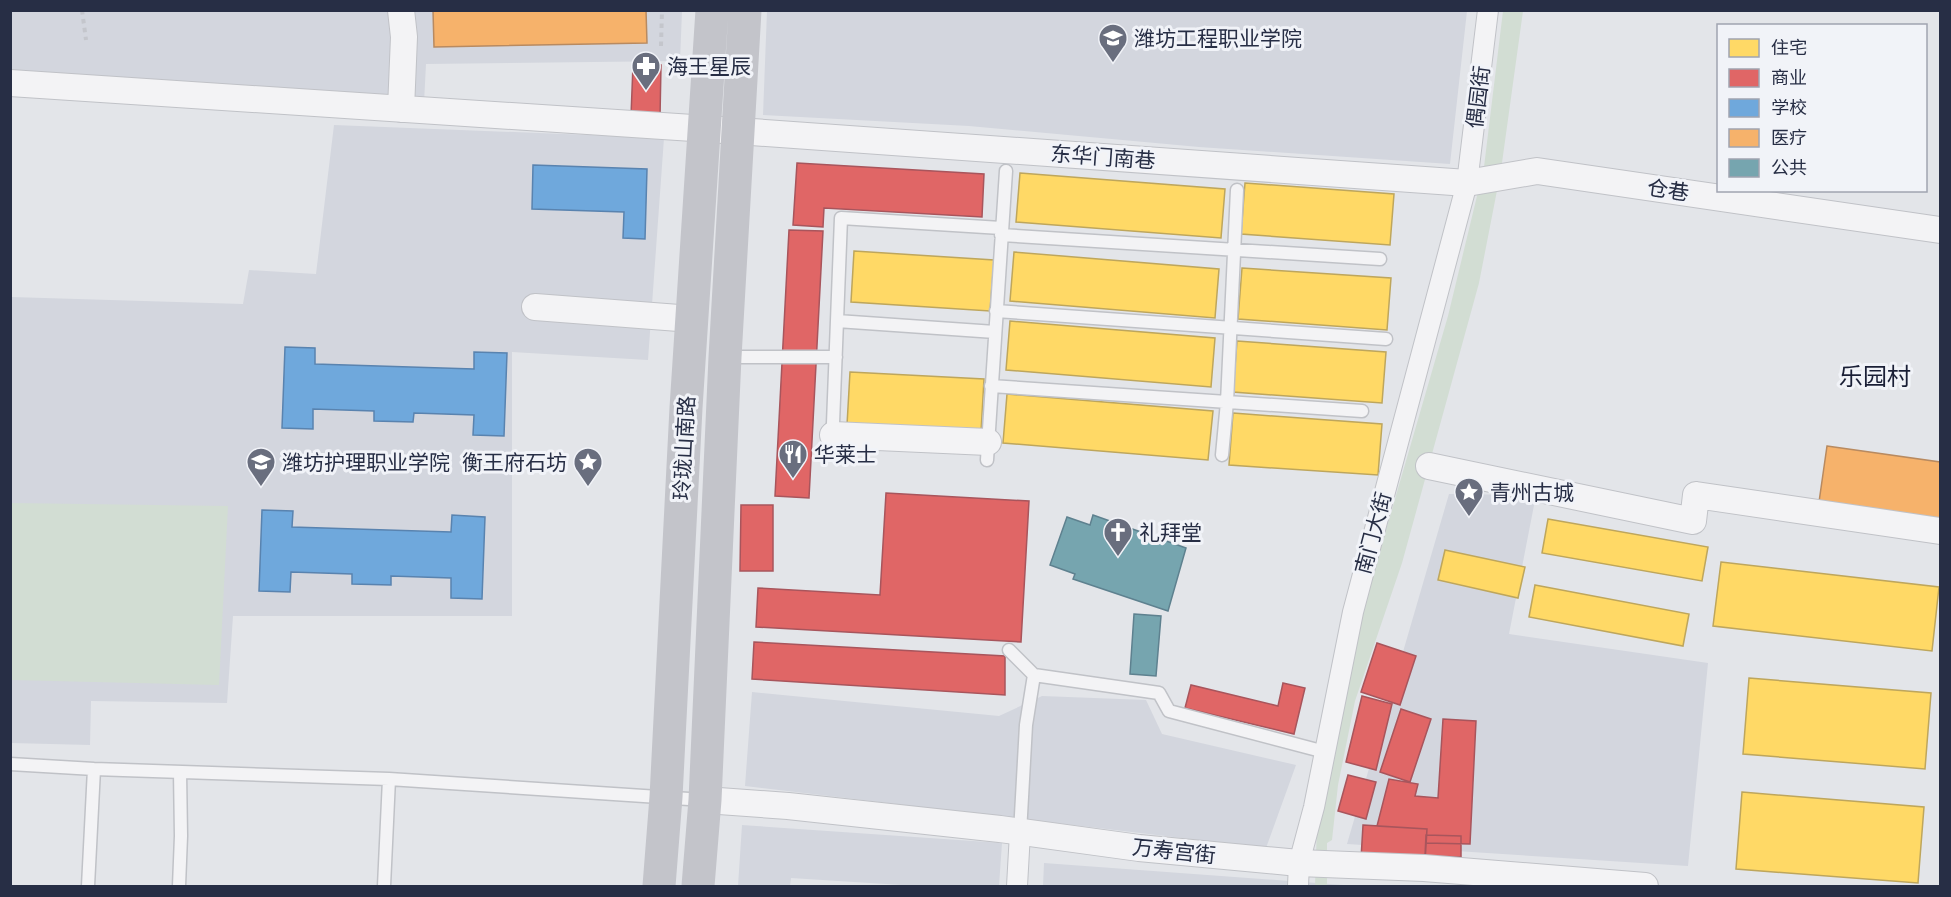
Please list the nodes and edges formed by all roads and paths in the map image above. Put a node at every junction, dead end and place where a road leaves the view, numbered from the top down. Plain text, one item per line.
1 (82, 10) edge
2 (401, 10) edge
3 (662, 10) edge
4 (712, 10) edge
5 (745, 10) edge
6 (1488, 10) edge
7 (86, 40) dead end
8 (661, 46) dead end
9 (10, 83) edge
10 (401, 109) junction
11 (705, 128) junction
12 (738, 130) junction
13 (1006, 171) dead end
14 (1467, 183) junction
15 (1237, 190) dead end
16 (1941, 230) edge
17 (1001, 232) junction
18 (1234, 249) junction
19 (1380, 259) dead end
20 (535, 307) dead end
21 (996, 311) junction
22 (692, 319) junction
23 (837, 321) junction
24 (1230, 328) junction
25 (995, 332) junction
26 (1386, 339) dead end
27 (724, 357) junction
28 (836, 357) junction
29 (991, 386) junction
30 (1227, 402) junction
31 (1362, 411) dead end
32 (832, 442) joint
33 (987, 451) joint
34 (1222, 455) dead end
35 (1429, 466) dead end
36 (1941, 531) edge
37 (1009, 650) dead end
38 (1034, 675) junction
39 (1325, 752) junction
40 (10, 764) edge
41 (94, 770) junction
42 (180, 772) junction
43 (389, 780) junction
44 (666, 796) junction
45 (705, 800) junction
46 (1020, 833) junction
47 (1298, 875) edge
48 (1562, 883) edge
49 (88, 886) edge
50 (179, 886) edge
51 (384, 886) edge
52 (659, 886) edge
53 (698, 886) edge
54 (1017, 886) edge
55 (1645, 886) edge

1 - 7 path
2 - 10 street
3 - 8 path
4 - 11 main road, 玲珑山南路
5 - 12 main road, 玲珑山南路
6 - 14 street, 偶园街
9 - 10 street, 东华门南巷
10 - 11 street, 东华门南巷
11 - 12 street, 东华门南巷
11 - 22 main road, 玲珑山南路
12 - 14 street, 东华门南巷
12 - 27 main road, 玲珑山南路
13 - 17 lane
14 - 16 street, 仓巷
14 - 39 street, 南门大街
15 - 18 lane
17 - 18 lane
17 - 21 lane
17 - 23 lane
18 - 19 lane
18 - 24 lane
20 - 22 street
21 - 24 lane
21 - 25 lane
22 - 44 main road, 玲珑山南路
23 - 25 lane
23 - 28 lane
24 - 26 lane
24 - 30 lane
25 - 29 lane
27 - 28 lane
27 - 45 main road, 玲珑山南路
28 - 32 lane
29 - 30 lane
29 - 33 lane
30 - 31 lane
30 - 34 lane
32 - 33 street
35 - 36 street
37 - 38 lane
38 - 39 lane
38 - 46 lane
39 - 47 street, 南门大街
40 - 41 lane
41 - 42 lane
41 - 49 lane
42 - 43 lane
42 - 50 lane
43 - 44 lane
43 - 51 lane
44 - 45 lane
44 - 52 main road, 玲珑山南路
45 - 46 street, 万寿宫街
45 - 53 main road, 玲珑山南路
46 - 47 street, 万寿宫街
46 - 54 street
47 - 48 street, 万寿宫街
48 - 55 street, 万寿宫街

